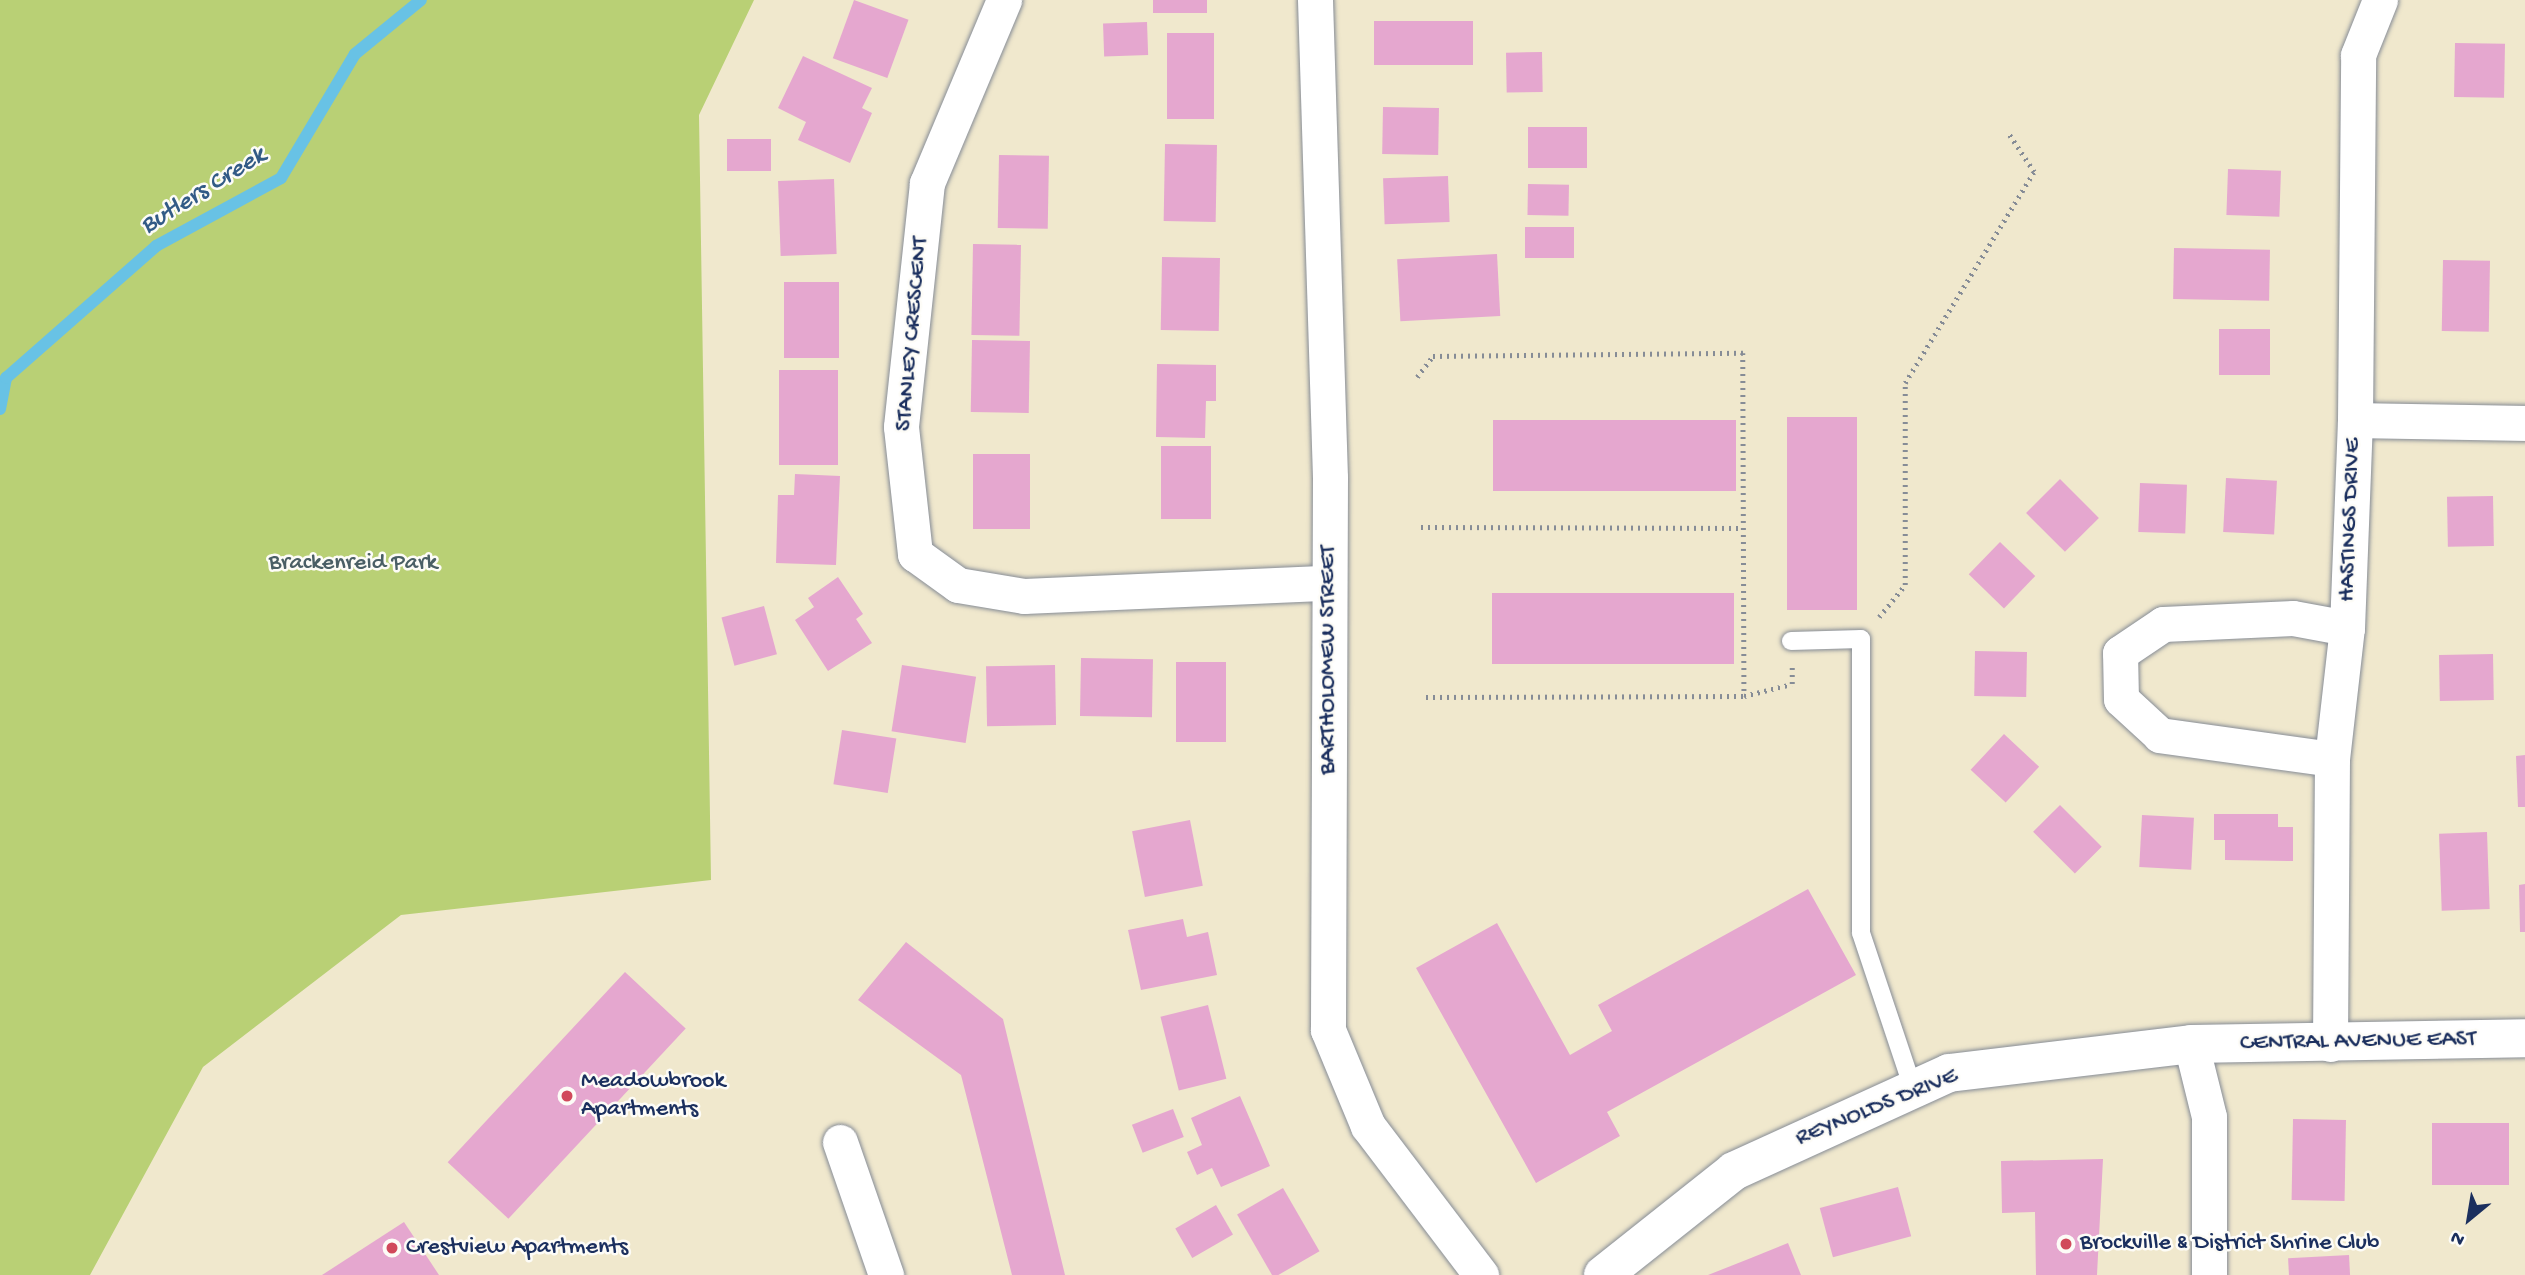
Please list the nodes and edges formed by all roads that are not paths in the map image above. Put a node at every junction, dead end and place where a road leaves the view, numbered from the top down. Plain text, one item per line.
1 (1004, 0) edge
2 (1315, 0) edge
3 (2379, 0) edge
4 (2355, 420) junction
5 (2525, 422) edge
6 (1326, 583) junction
7 (2347, 628) junction
8 (1791, 641) road end
9 (2332, 759) junction
10 (2525, 1038) edge
11 (2191, 1044) junction
12 (2330, 1044) junction
13 (1913, 1088) junction
14 (840, 1142) dead end
15 (886, 1275) edge
16 (1481, 1275) edge
17 (1603, 1275) edge
18 (2209, 1275) edge

1 - 6 street, STANLEY CRESCENT
2 - 6 street, BARTHOLOMEW STREET
3 - 4 street, HASTINGS DRIVE
4 - 5 street
4 - 7 street, HASTINGS DRIVE
6 - 16 street, BARTHOLOMEW STREET
7 - 9 street, HASTINGS DRIVE
7 - 9 street
8 - 13 lane
9 - 12 street, HASTINGS DRIVE
10 - 12 street, CENTRAL AVENUE EAST
11 - 12 street, CENTRAL AVENUE EAST
11 - 13 street, REYNOLDS DRIVE
11 - 18 street
13 - 17 street, REYNOLDS DRIVE
14 - 15 street

